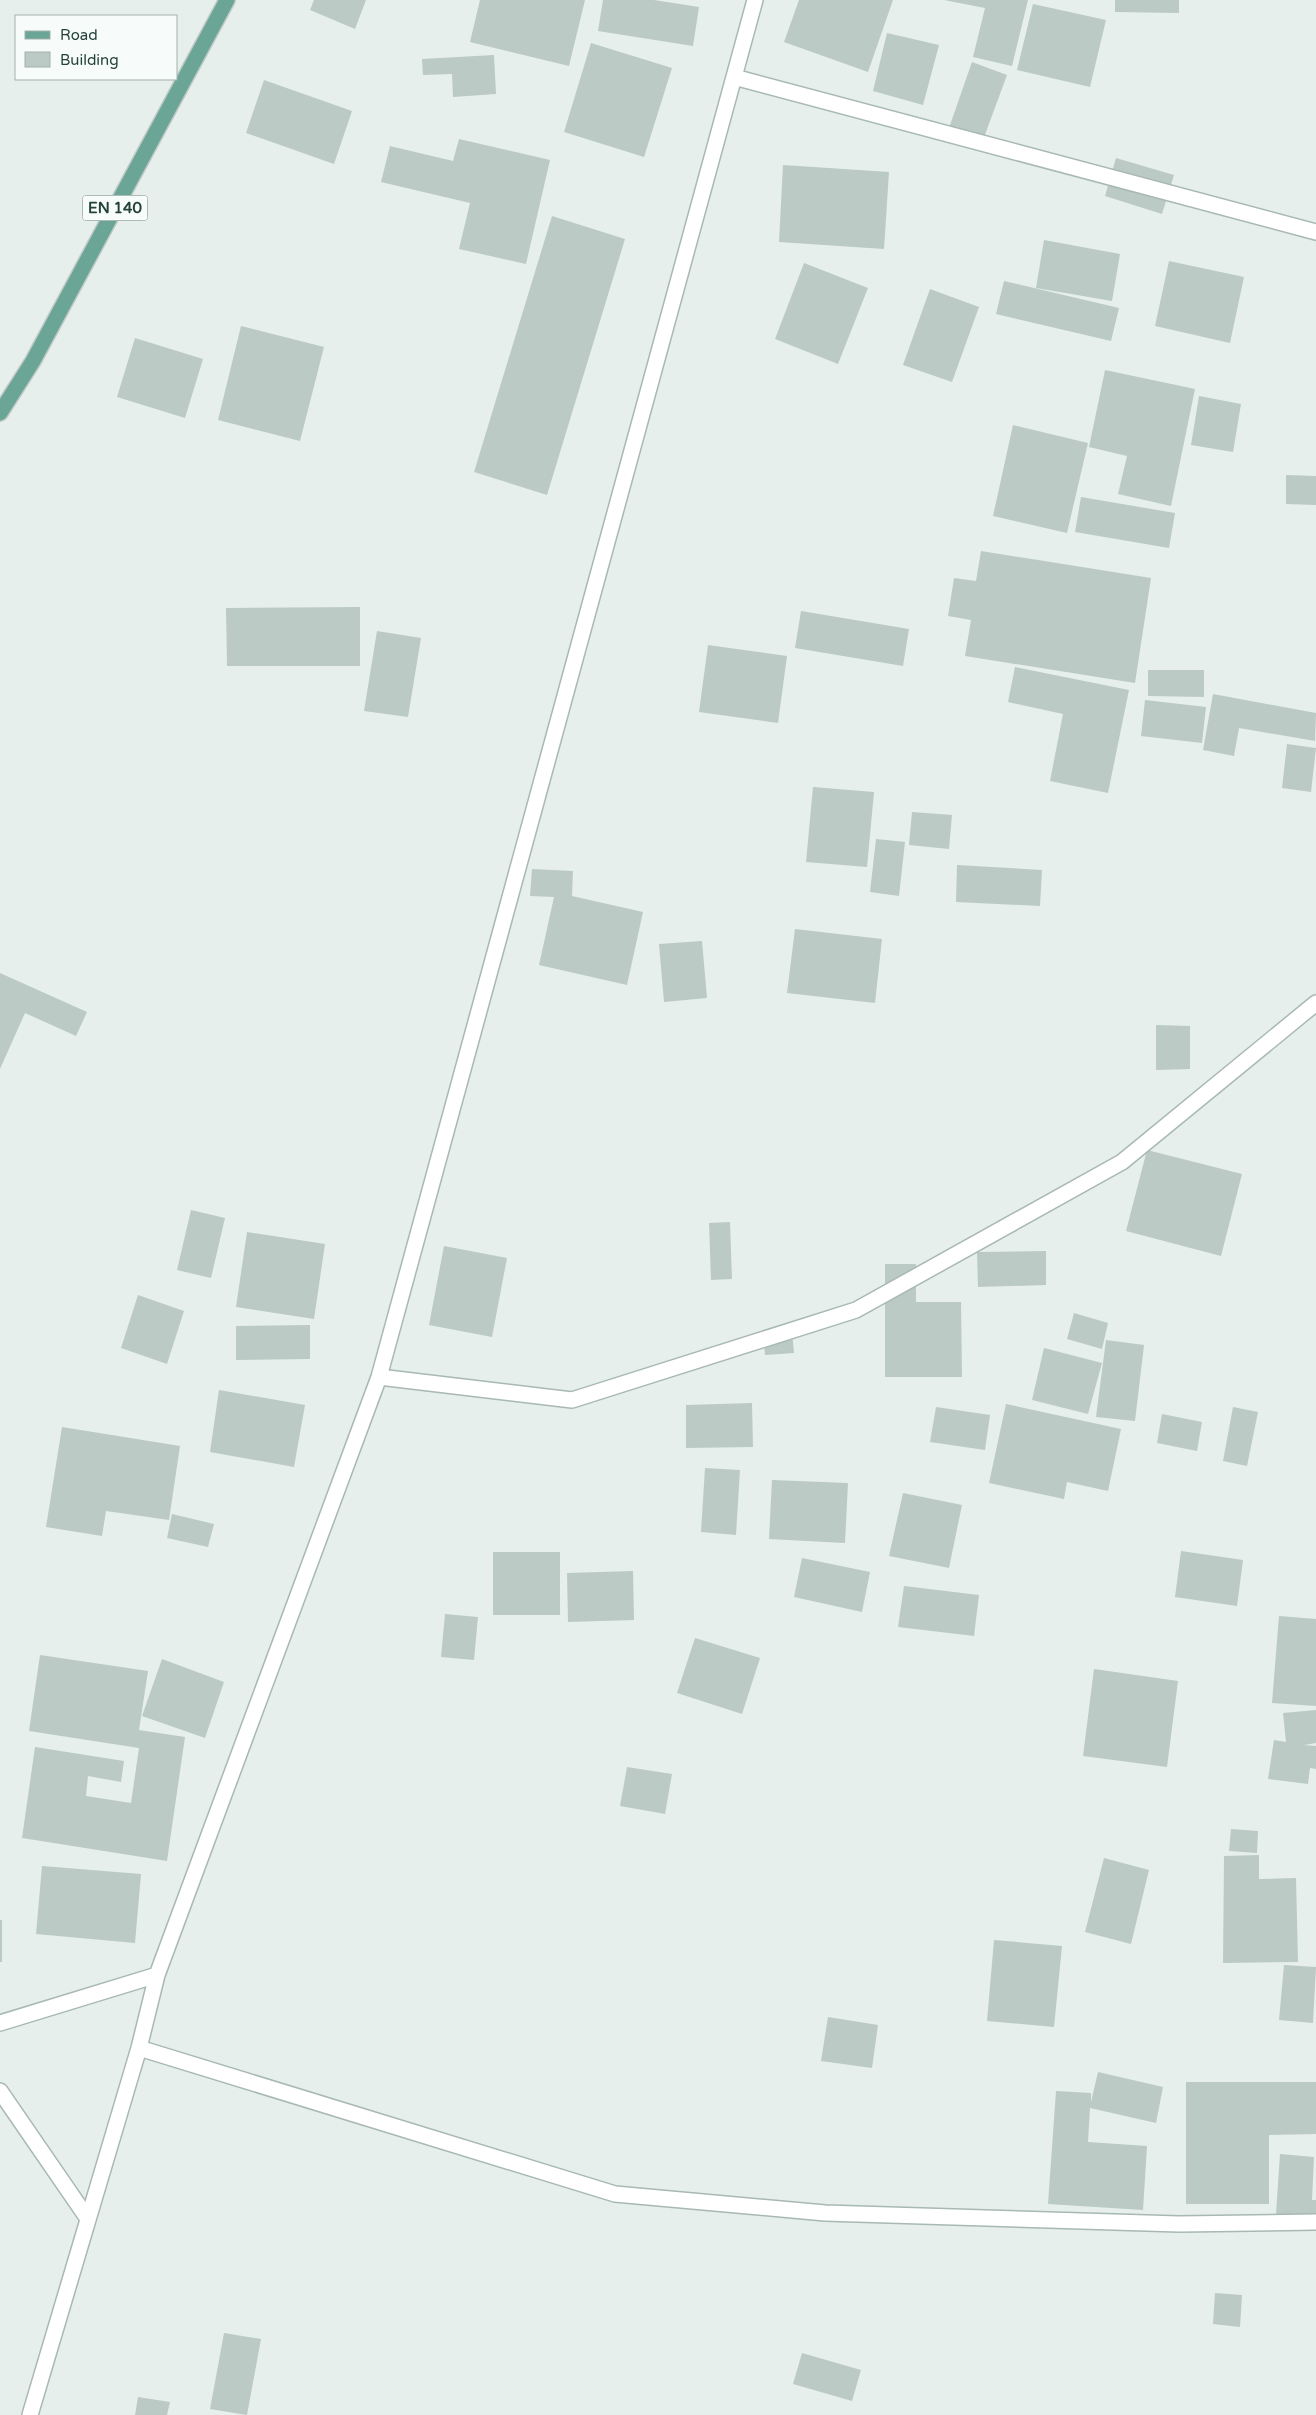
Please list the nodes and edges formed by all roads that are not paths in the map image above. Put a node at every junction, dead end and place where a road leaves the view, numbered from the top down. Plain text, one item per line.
1 (227, 0) edge
2 (754, 0) edge
3 (734, 77) junction
4 (1316, 232) edge
5 (0, 413) edge
6 (1316, 1003) edge
7 (379, 1377) junction
8 (157, 1975) junction
9 (0, 2023) edge
10 (139, 2048) junction
11 (0, 2091) edge
12 (88, 2220) junction
13 (1316, 2222) edge
14 (30, 2415) edge

1 - 5 main road, EN 140
2 - 3 street
3 - 4 street
3 - 7 street
6 - 7 street
7 - 8 street
8 - 9 street
8 - 10 street
10 - 12 street
10 - 13 street
11 - 12 street
12 - 14 street

